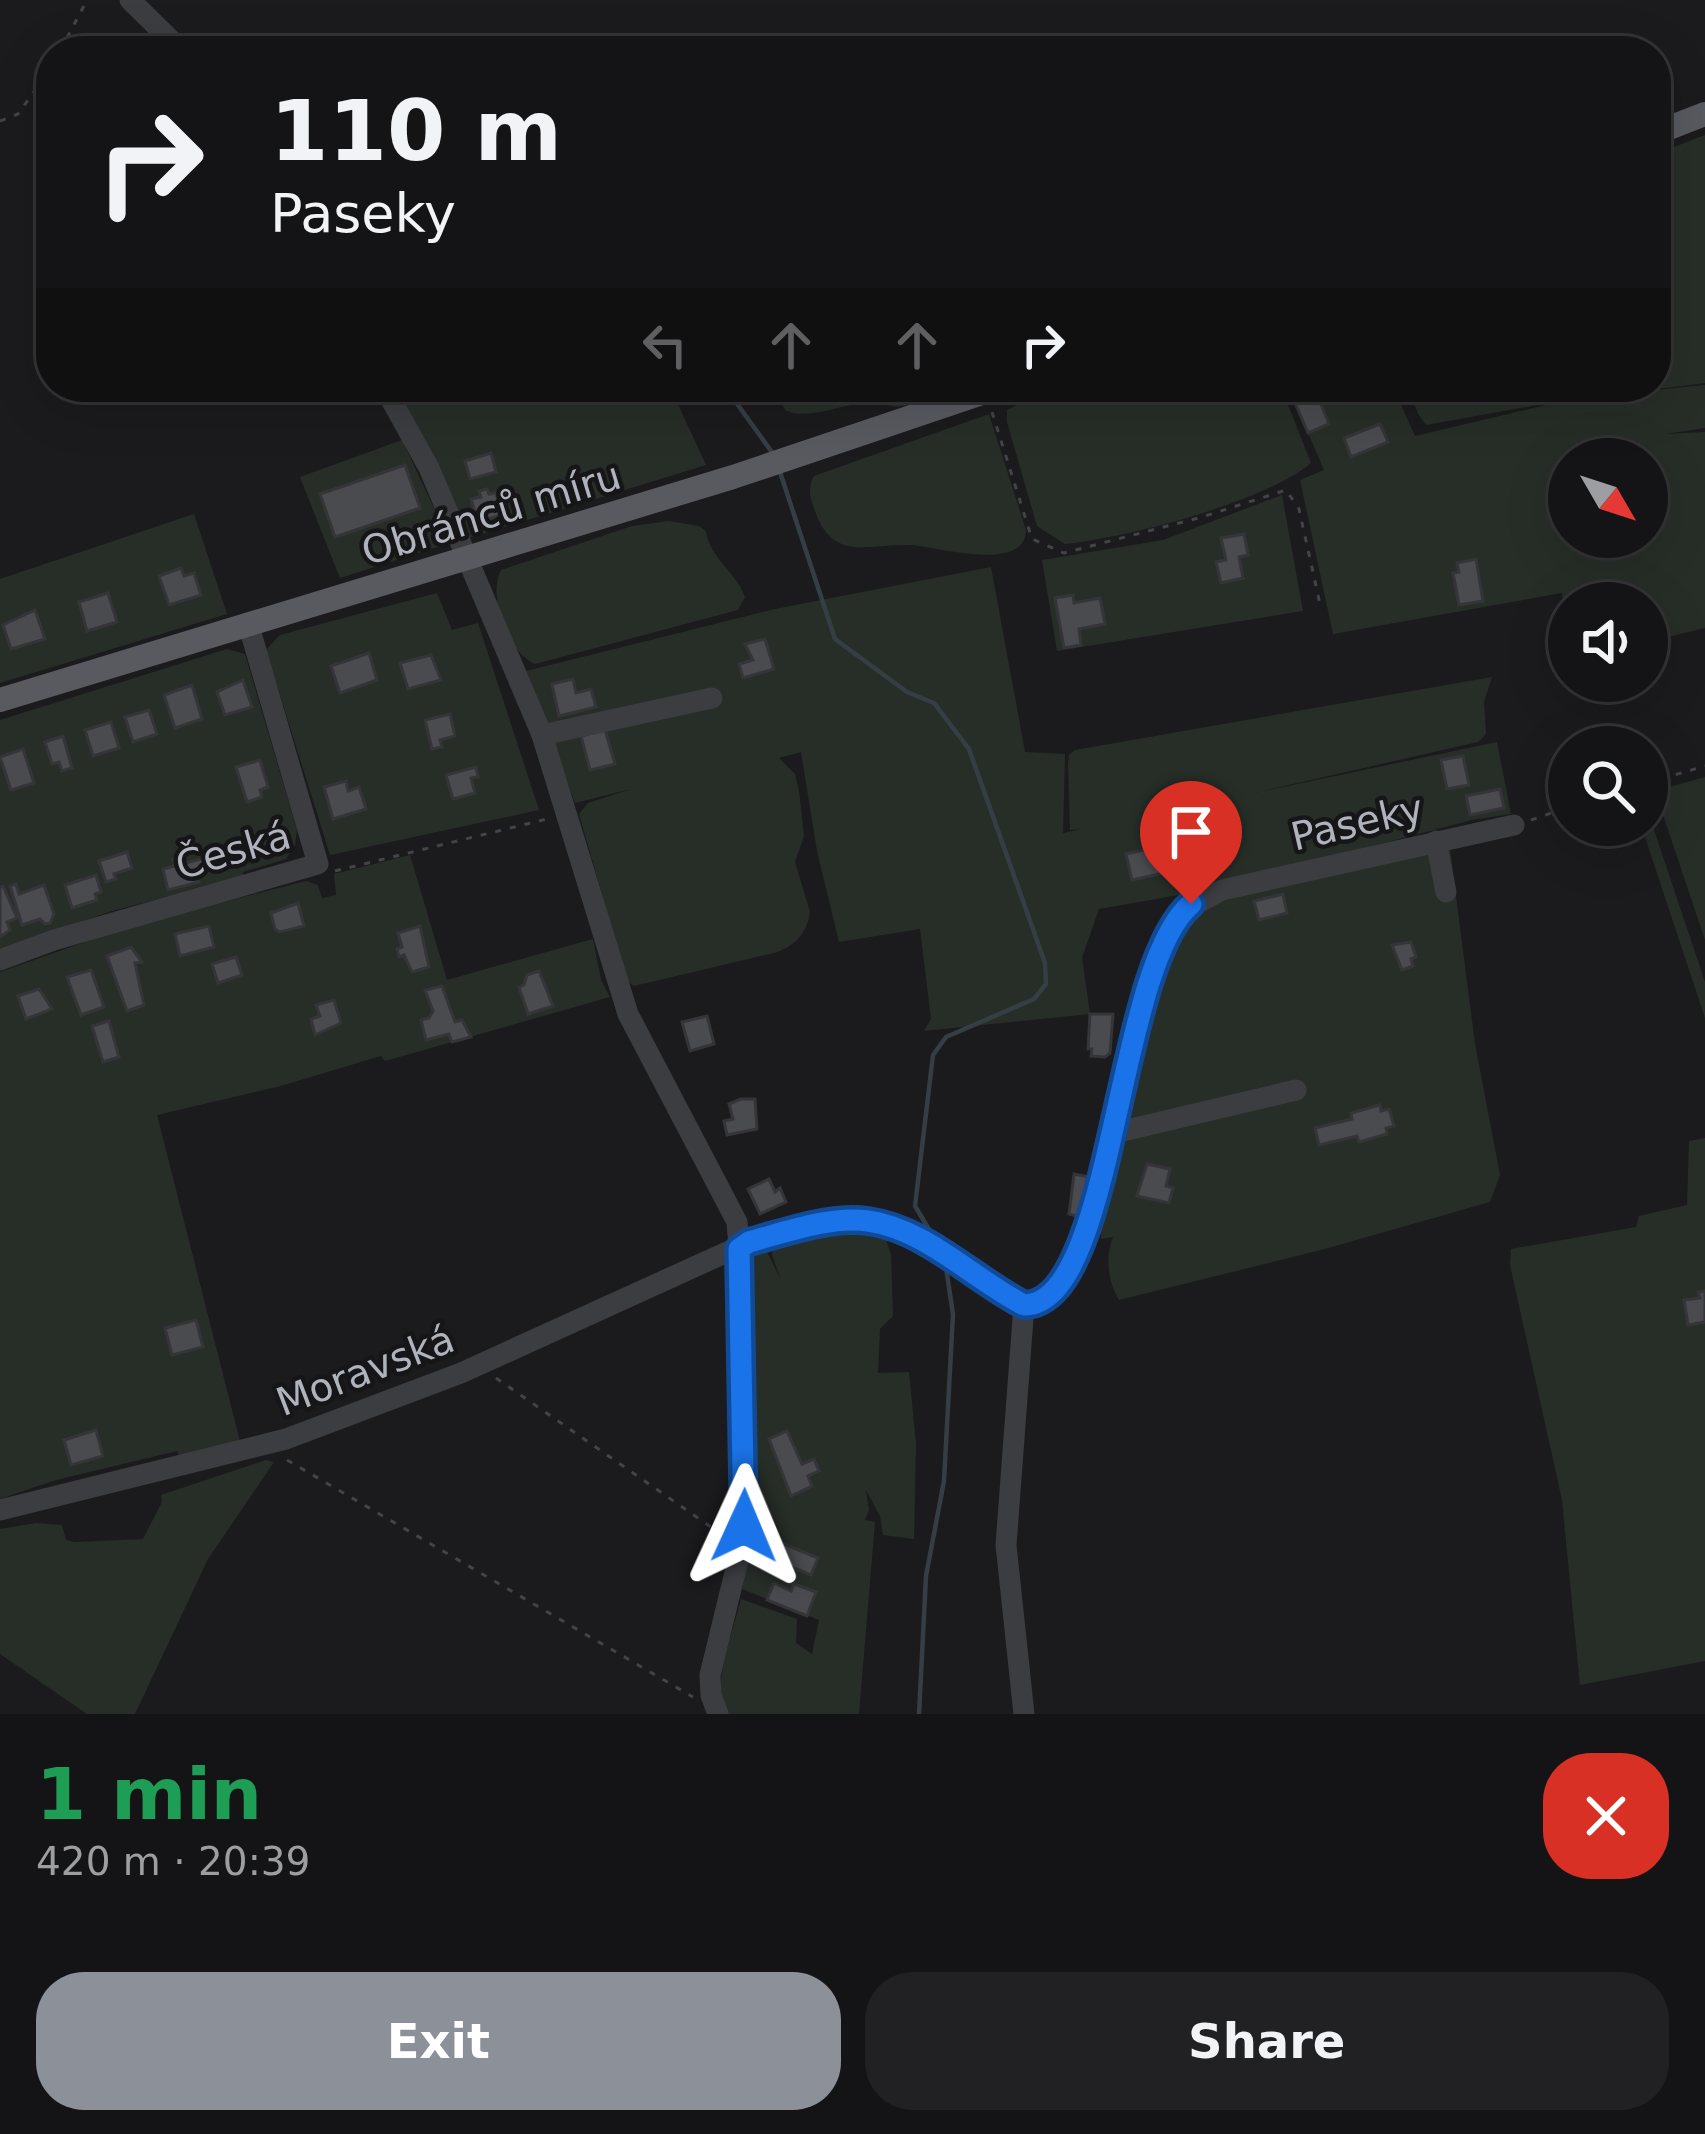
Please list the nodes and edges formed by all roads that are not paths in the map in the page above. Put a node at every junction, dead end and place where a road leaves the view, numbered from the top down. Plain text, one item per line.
1 (130, 0) edge
2 (167, 36) edge
3 (1705, 114) edge
4 (1671, 127) edge
5 (392, 402) edge
6 (958, 402) edge
7 (469, 558) junction
8 (248, 623) junction
9 (712, 698) dead end
10 (0, 700) edge
11 (542, 735) junction
12 (1514, 825) road end
13 (1436, 842) junction
14 (1446, 892) dead end
15 (0, 960) edge
16 (1296, 1090) dead end
17 (1110, 1134) junction
18 (739, 1249) junction
19 (1024, 1305) junction
20 (0, 1510) edge
21 (717, 1712) edge
22 (1024, 1714) edge

1 - 2 street
3 - 4 main road
5 - 7 street
6 - 7 main road, Obránců míru
7 - 8 main road, Obránců míru
7 - 11 street
8 - 10 main road, Obránců míru
8 - 15 street, Česká
9 - 11 street
11 - 18 street
12 - 13 street, Paseky
13 - 14 street
13 - 17 street, Paseky
16 - 17 street
17 - 19 street, Paseky
18 - 19 street
18 - 20 street, Moravská
18 - 21 street
19 - 22 street

